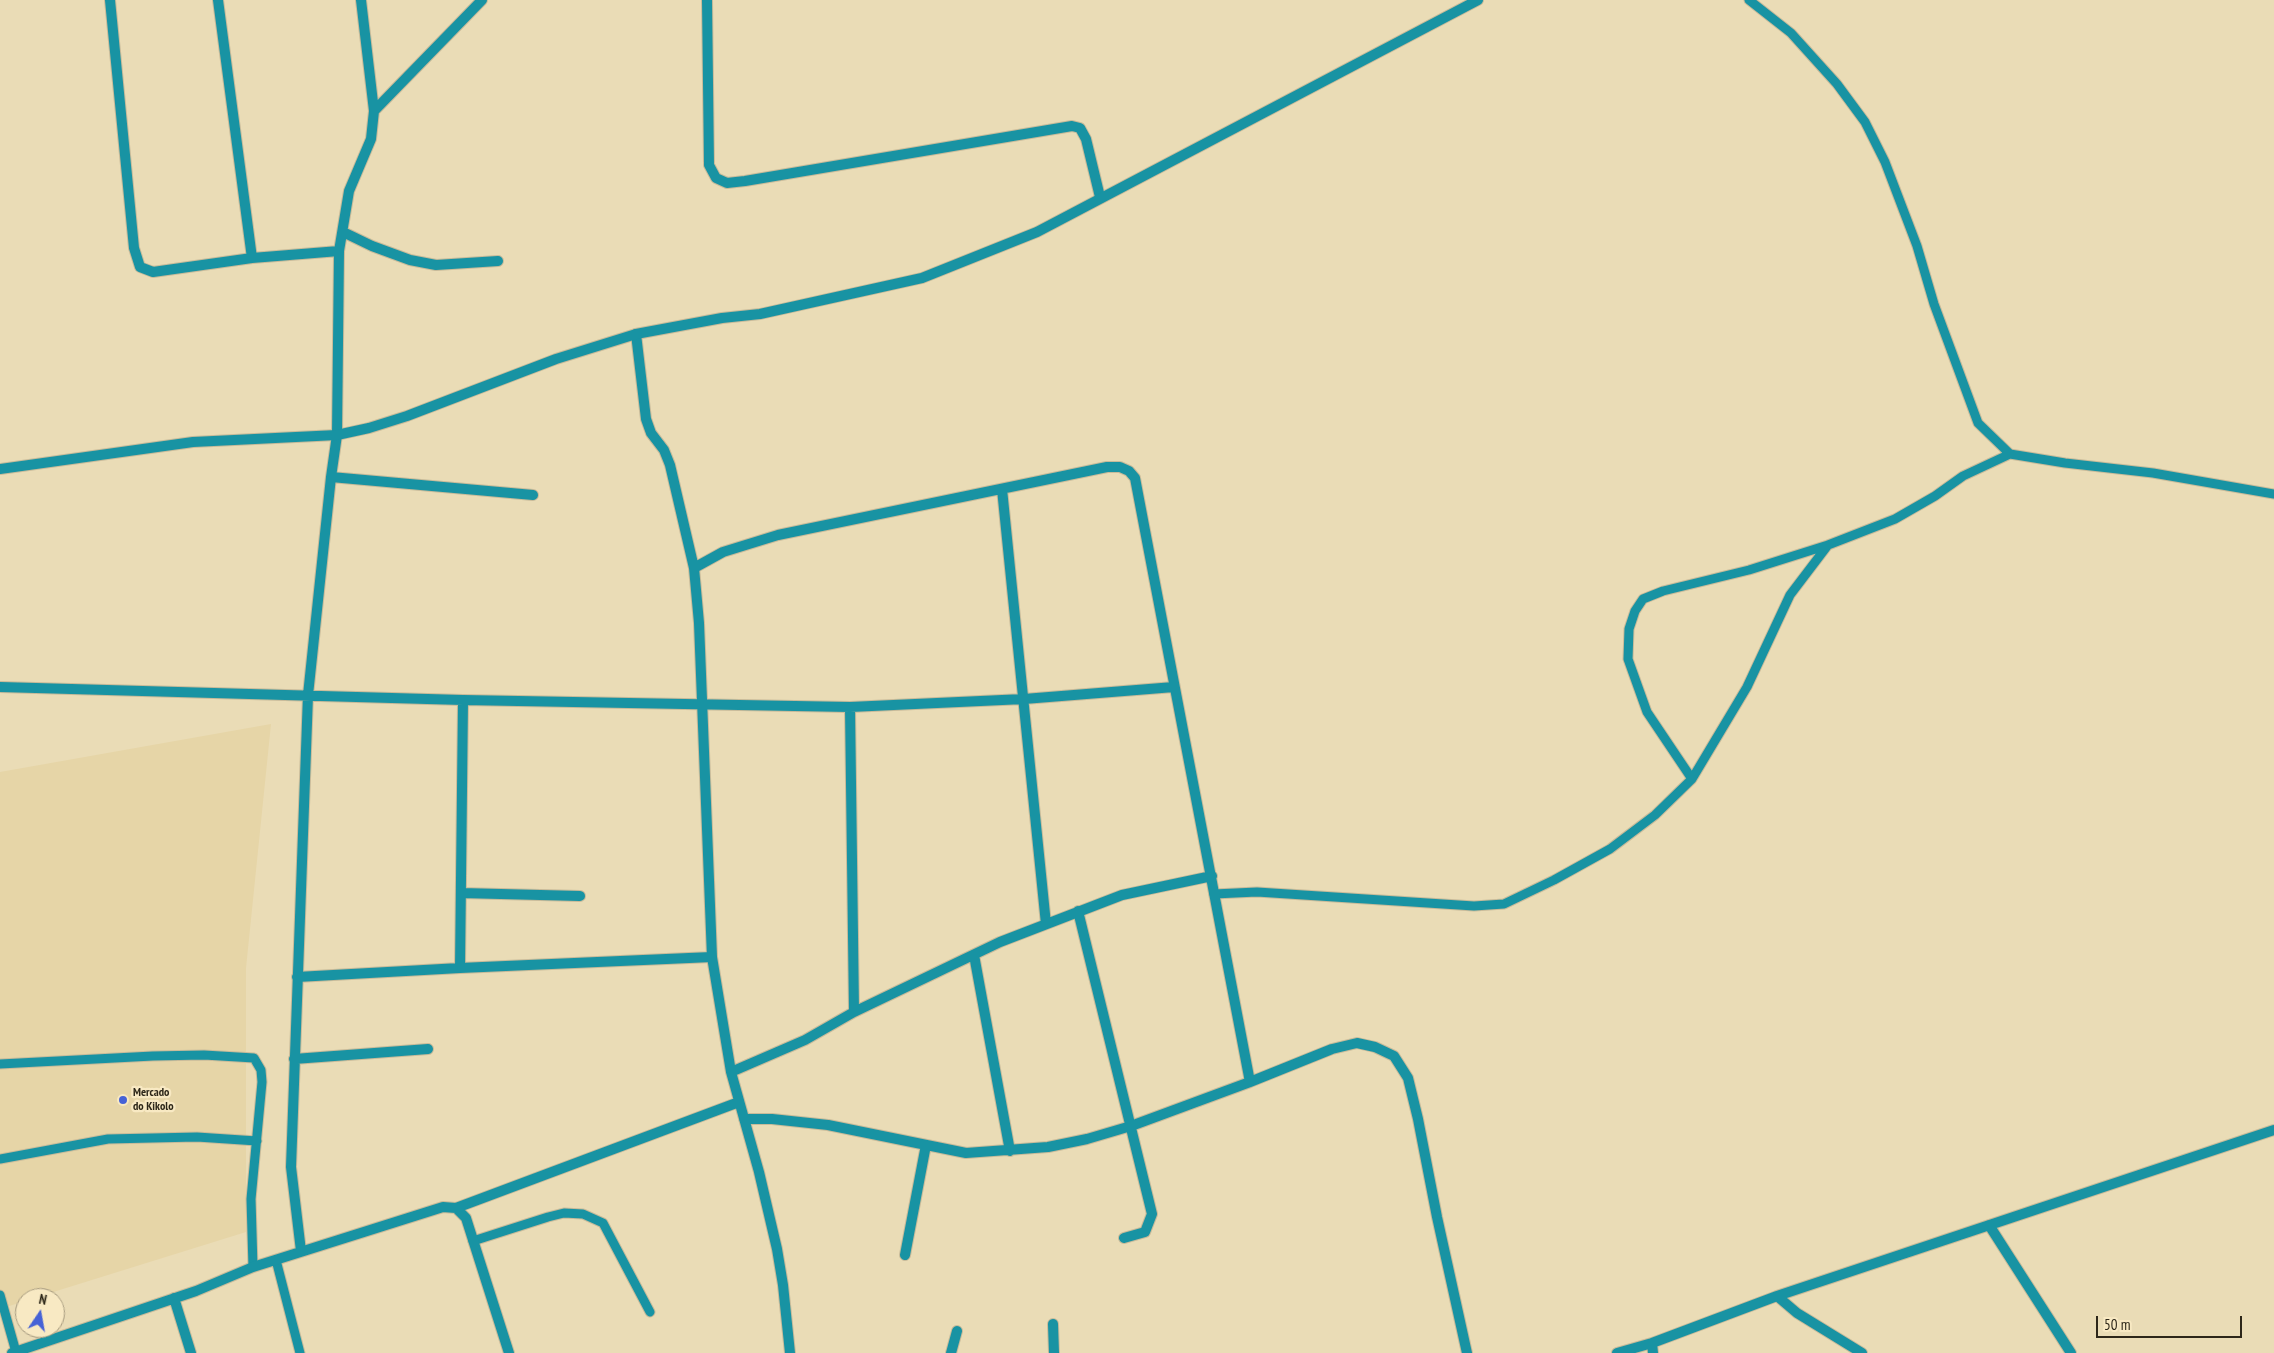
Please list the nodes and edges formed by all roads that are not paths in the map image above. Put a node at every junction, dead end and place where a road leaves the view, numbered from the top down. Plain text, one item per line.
1 (110, 0) edge
2 (218, 0) edge
3 (361, 0) edge
4 (482, 0) edge
5 (707, 0) edge
6 (1478, 0) edge
7 (1749, 0) edge
8 (374, 111) junction
9 (1100, 197) junction
10 (343, 232) junction
11 (340, 251) junction
12 (252, 258) junction
13 (498, 260) dead end
14 (636, 334) junction
15 (337, 435) junction
16 (2010, 454) junction
17 (0, 469) edge
18 (331, 477) junction
19 (1002, 489) junction
20 (2274, 494) edge
21 (533, 495) dead end
22 (1828, 545) junction
23 (694, 568) junction
24 (0, 687) edge
25 (1174, 687) junction
26 (308, 695) junction
27 (1024, 699) junction
28 (463, 700) junction
29 (702, 706) junction
30 (850, 707) junction
31 (1692, 779) junction
32 (1212, 876) junction
33 (460, 893) junction
34 (1214, 894) junction
35 (580, 896) dead end
36 (1078, 911) junction
37 (1046, 924) junction
38 (974, 955) junction
39 (712, 958) junction
40 (460, 968) junction
41 (297, 977) junction
42 (854, 1012) junction
43 (428, 1049) dead end
44 (294, 1059) junction
45 (0, 1064) edge
46 (731, 1072) junction
47 (1250, 1082) junction
48 (739, 1102) junction
49 (744, 1119) junction
50 (1131, 1126) junction
51 (2274, 1130) edge
52 (257, 1141) junction
53 (926, 1145) junction
54 (1010, 1151) junction
55 (0, 1159) edge
56 (456, 1208) junction
57 (1989, 1226) junction
58 (1124, 1238) dead end
59 (473, 1241) junction
60 (301, 1251) junction
61 (905, 1255) dead end
62 (276, 1260) junction
63 (253, 1267) junction
64 (0, 1295) edge
65 (1777, 1296) junction
66 (174, 1298) junction
67 (650, 1312) dead end
68 (1053, 1324) dead end
69 (957, 1331) dead end
70 (1652, 1348) edge
71 (14, 1352) edge
72 (191, 1353) edge
73 (300, 1353) edge
74 (509, 1353) edge
75 (790, 1353) edge
76 (951, 1353) edge
77 (1054, 1353) edge
78 (1468, 1353) edge
79 (1618, 1353) edge
80 (1862, 1353) edge
81 (2071, 1353) edge

1 - 12 street
2 - 12 street
3 - 8 street
4 - 8 street
5 - 9 street
6 - 9 street
7 - 16 lane
8 - 10 street
9 - 14 street
10 - 11 street
10 - 13 street
11 - 12 street
11 - 15 street
14 - 15 street
14 - 23 street
15 - 17 street
15 - 18 street
16 - 20 lane
16 - 22 lane
18 - 21 street
18 - 26 street
19 - 23 street
19 - 25 street
19 - 27 street
22 - 31 lane
22 - 31 lane
23 - 29 street
24 - 26 street
25 - 27 street
25 - 32 street
26 - 28 street
26 - 41 street
27 - 30 street
27 - 37 street
28 - 29 street
28 - 33 street
29 - 30 street
29 - 39 street
30 - 42 street
31 - 34 lane
32 - 34 street
32 - 36 street
33 - 35 street
33 - 40 street
34 - 47 street
36 - 37 street
36 - 50 street
37 - 38 street
38 - 42 street
38 - 54 street
39 - 40 street
39 - 46 street
40 - 41 street
41 - 44 street
42 - 46 street
43 - 44 street
44 - 60 street
45 - 52 lane
46 - 48 street
47 - 50 street
47 - 78 street
48 - 49 street
48 - 56 street
49 - 53 street
49 - 75 street
50 - 54 street
50 - 58 street
51 - 57 street
52 - 55 lane
52 - 63 lane
53 - 54 street
53 - 61 street
56 - 59 street
56 - 60 street
57 - 65 street
57 - 81 street
59 - 67 lane
59 - 74 street
60 - 62 street
62 - 63 street
62 - 73 lane
63 - 66 street
64 - 71 lane
65 - 70 street
65 - 80 street
66 - 71 street
66 - 72 street
68 - 77 street
69 - 76 street
70 - 79 street

